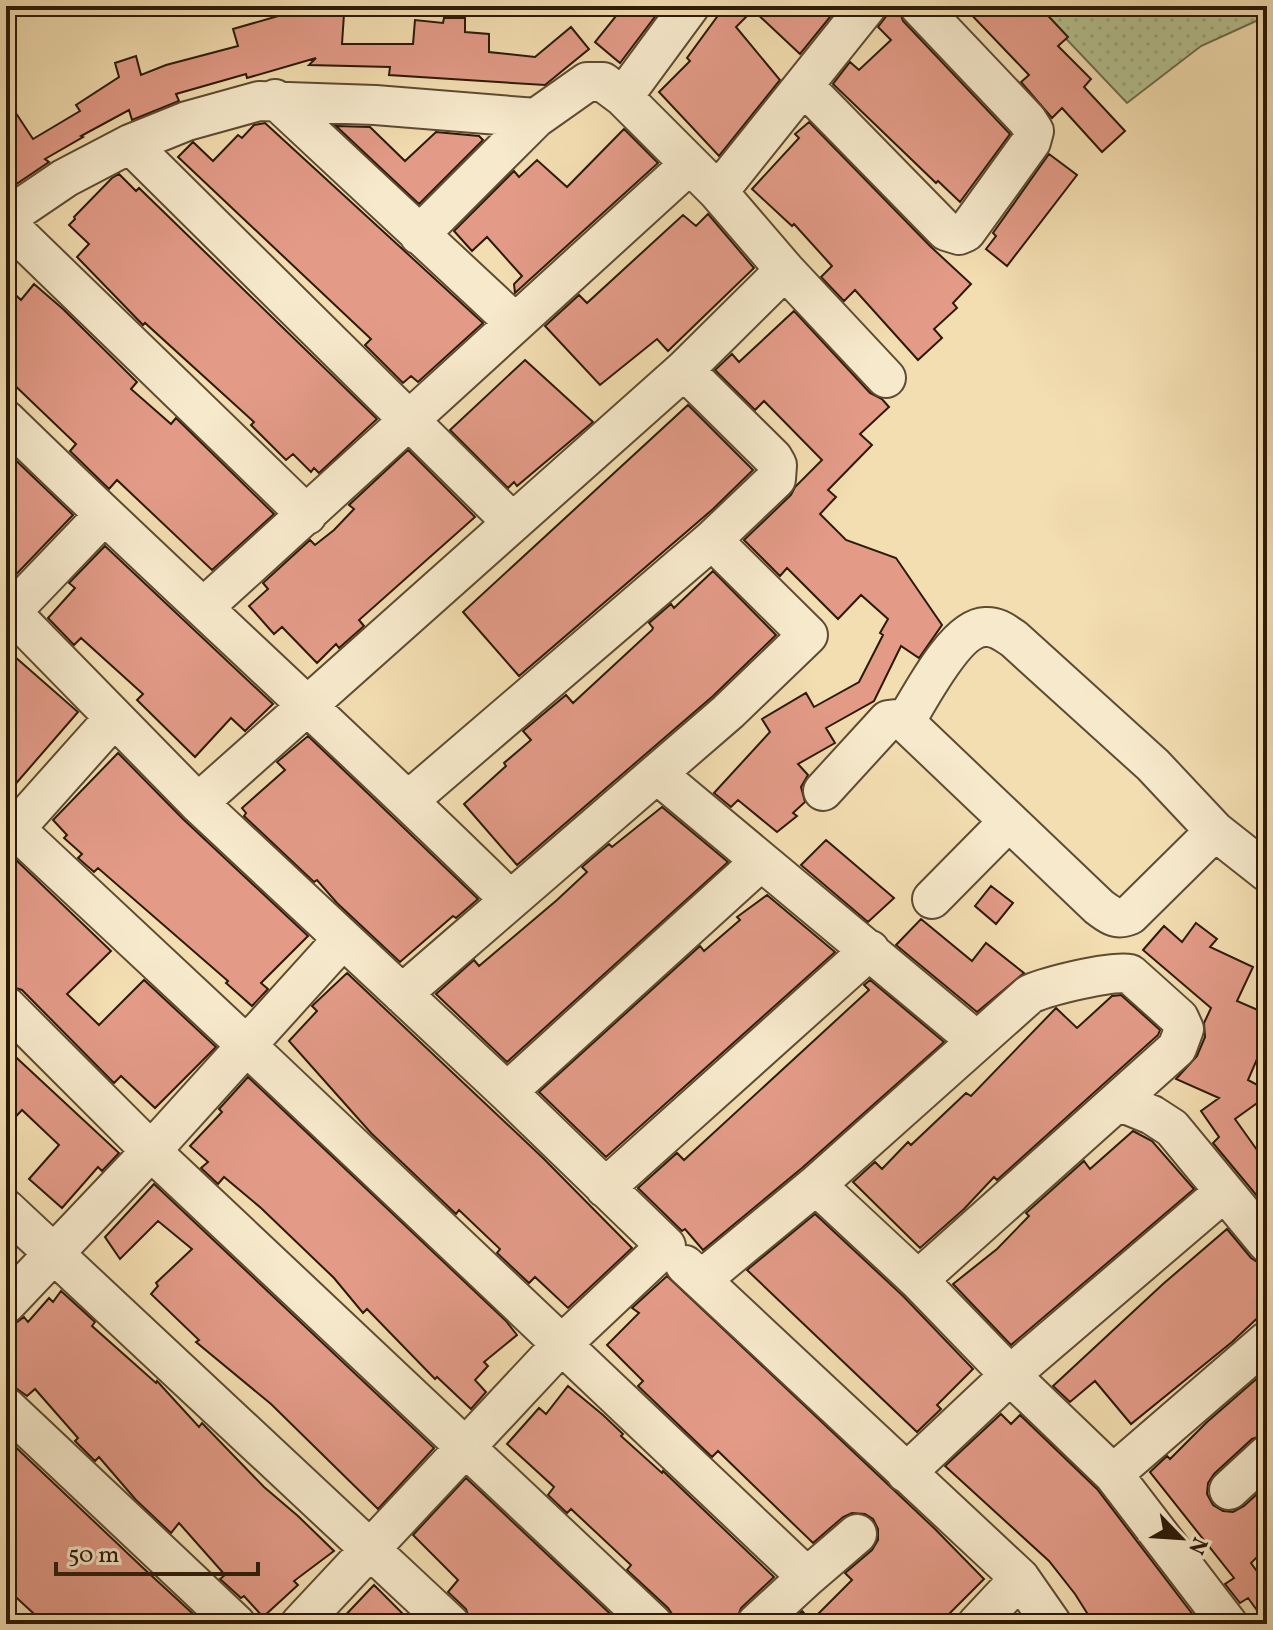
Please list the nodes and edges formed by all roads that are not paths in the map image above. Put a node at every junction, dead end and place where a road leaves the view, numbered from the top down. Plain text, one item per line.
1 (690, 6) edge
2 (867, 6) edge
3 (919, 6) edge
4 (804, 86) junction
5 (623, 97) junction
6 (275, 99) junction
7 (536, 118) junction
8 (130, 144) junction
9 (690, 164) junction
10 (718, 192) junction
11 (6, 221) edge
12 (419, 235) junction
13 (785, 270) junction
14 (515, 323) junction
15 (684, 370) junction
16 (886, 378) dead end
17 (411, 419) junction
18 (6, 420) edge
19 (104, 515) junction
20 (307, 515) junction
21 (512, 522) junction
22 (712, 540) junction
23 (204, 607) junction
24 (8, 612) edge
25 (307, 704) junction
26 (114, 718) junction
27 (905, 722) junction
28 (658, 775) junction
29 (823, 791) dead end
30 (409, 800) junction
31 (198, 803) junction
32 (1009, 821) junction
33 (1215, 831) junction
34 (10, 834) edge
35 (761, 861) junction
36 (1267, 872) edge
37 (932, 899) dead end
38 (510, 900) junction
39 (342, 940) junction
40 (870, 950) junction
41 (402, 994) junction
42 (6, 1006) edge
43 (977, 1041) junction
44 (246, 1045) junction
45 (507, 1092) junction
46 (1118, 1101) junction
47 (151, 1151) junction
48 (816, 1185) junction
49 (605, 1188) junction
50 (1224, 1192) junction
51 (6, 1209) edge
52 (1267, 1243) edge
53 (666, 1246) junction
54 (53, 1255) junction
55 (701, 1280) junction
56 (918, 1280) junction
57 (6, 1304) edge
58 (1267, 1341) edge
59 (561, 1345) junction
60 (1010, 1375) junction
61 (6, 1407) edge
62 (465, 1446) junction
63 (1267, 1455) edge
64 (906, 1473) junction
65 (1113, 1474) junction
66 (1229, 1490) dead end
67 (857, 1534) dead end
68 (371, 1548) junction
69 (807, 1577) junction
70 (1020, 1578) junction
71 (236, 1624) edge
72 (300, 1624) edge
73 (450, 1624) edge
74 (653, 1624) edge
75 (756, 1624) edge
76 (977, 1624) edge
77 (1052, 1624) edge
78 (1228, 1624) edge

1 - 5 street
2 - 4 street
3 - 4 street
4 - 10 street
5 - 7 street
5 - 9 street
6 - 7 street
6 - 8 street
6 - 12 street
7 - 12 street
8 - 11 street
8 - 17 street
9 - 10 street
9 - 14 street
10 - 13 street
11 - 20 street
12 - 14 street
13 - 15 street
13 - 16 street
14 - 17 street
15 - 21 street
15 - 22 street
17 - 20 street
17 - 21 street
18 - 19 street
19 - 23 street
19 - 24 street
20 - 23 street
21 - 25 street
22 - 28 street
22 - 30 street
23 - 25 street
24 - 26 street
25 - 30 street
25 - 31 street
26 - 31 street
26 - 34 street
27 - 29 street
27 - 32 street
27 - 33 street
28 - 35 street
28 - 38 street
30 - 38 street
31 - 39 street
32 - 33 street
32 - 37 street
33 - 36 street
34 - 44 street
35 - 40 street
35 - 45 street
38 - 41 street
39 - 41 street
39 - 44 street
40 - 43 street
40 - 49 street
41 - 45 street
42 - 47 street
43 - 46 street
43 - 48 street
44 - 47 street
44 - 59 street
45 - 49 street
46 - 50 street
46 - 56 street
47 - 54 street
47 - 62 street
48 - 55 street
48 - 56 street
49 - 53 street
50 - 52 street
50 - 60 street
51 - 54 street
53 - 55 street
53 - 59 street
54 - 57 street
54 - 68 street
55 - 64 street
56 - 60 street
58 - 65 street
59 - 62 street
59 - 69 street
60 - 64 street
60 - 65 street
61 - 71 street
62 - 68 street
62 - 74 street
63 - 66 street
64 - 70 street
65 - 78 street
67 - 69 street
68 - 72 street
68 - 73 street
69 - 75 street
70 - 76 street
70 - 77 street

